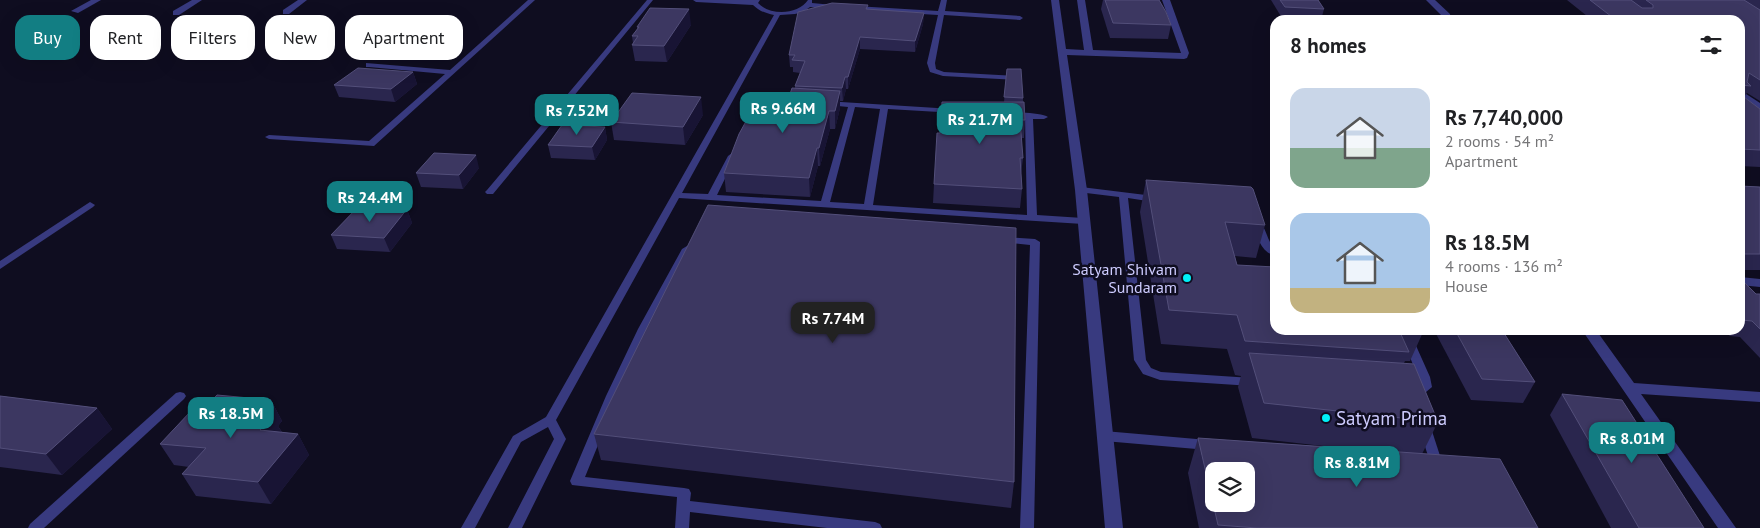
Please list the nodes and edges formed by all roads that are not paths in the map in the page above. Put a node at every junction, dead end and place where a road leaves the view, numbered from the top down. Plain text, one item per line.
1 (97, 0) edge
2 (198, 0) edge
3 (303, 0) edge
4 (532, 0) edge
5 (650, 0) edge
6 (696, 0) edge
7 (944, 0) edge
8 (1055, 0) edge
9 (1081, 0) edge
10 (1166, 0) edge
11 (1430, 0) edge
12 (756, 2) edge
13 (809, 3) edge
14 (837, 7) edge
15 (847, 8) edge
16 (75, 11) dead end
17 (286, 12) dead end
18 (176, 13) dead end
19 (778, 13) junction
20 (942, 13) junction
21 (1446, 15) edge
22 (1020, 18) dead end
23 (1062, 52) junction
24 (1089, 53) junction
25 (369, 65) dead end
26 (452, 72) junction
27 (1017, 78) edge
28 (1745, 96) edge
29 (816, 103) edge
30 (852, 105) junction
31 (884, 106) junction
32 (1760, 107) edge
33 (962, 112) edge
34 (1001, 114) edge
35 (1029, 116) junction
36 (1044, 117) dead end
37 (269, 137) dead end
38 (738, 144) edge
39 (1081, 190) junction
40 (490, 192) dead end
41 (678, 195) junction
42 (1123, 196) junction
43 (710, 197) junction
44 (1160, 200) edge
45 (90, 205) dead end
46 (825, 205) junction
47 (868, 208) junction
48 (1032, 218) junction
49 (1083, 220) junction
50 (1252, 220) edge
51 (695, 235) edge
52 (996, 239) edge
53 (1270, 249) edge
54 (0, 266) edge
55 (1745, 282) edge
56 (1760, 283) edge
57 (1406, 335) edge
58 (1593, 335) edge
59 (1268, 383) edge
60 (1630, 388) junction
61 (1397, 392) edge
62 (180, 396) dead end
63 (1760, 397) edge
64 (1421, 415) edge
65 (550, 420) junction
66 (1104, 436) junction
67 (1216, 446) edge
68 (1419, 464) edge
69 (683, 506) junction
70 (35, 528) edge
71 (468, 528) edge
72 (515, 528) edge
73 (682, 528) edge
74 (876, 528) edge
75 (1027, 528) edge
76 (1114, 528) edge
77 (1727, 528) edge

1 - 16 street
2 - 18 street
3 - 17 street
4 - 26 lane
5 - 40 lane
6 - 12 lane
7 - 20 lane
8 - 23 street
9 - 24 street
10 - 24 street
11 - 21 street
12 - 19 lane
13 - 14 lane
13 - 19 lane
15 - 20 lane
19 - 41 lane
20 - 22 lane
20 - 27 lane
23 - 24 street
23 - 39 street
25 - 26 lane
26 - 37 lane
28 - 32 street
29 - 30 lane
30 - 31 lane
30 - 46 lane
31 - 33 lane
31 - 47 lane
34 - 35 lane
35 - 36 lane
35 - 48 lane
38 - 43 lane
39 - 42 lane
39 - 49 street
41 - 43 lane
41 - 65 lane
42 - 44 lane
42 - 59 lane
43 - 46 lane
45 - 54 lane
46 - 47 lane
47 - 48 lane
48 - 49 lane
49 - 66 street
50 - 53 lane
51 - 69 lane
52 - 75 lane
55 - 56 street
57 - 61 lane
58 - 60 street
60 - 63 street
60 - 77 street
62 - 70 lane
64 - 68 lane
65 - 71 lane
65 - 72 lane
66 - 67 lane
66 - 76 street
69 - 73 lane
69 - 74 lane

